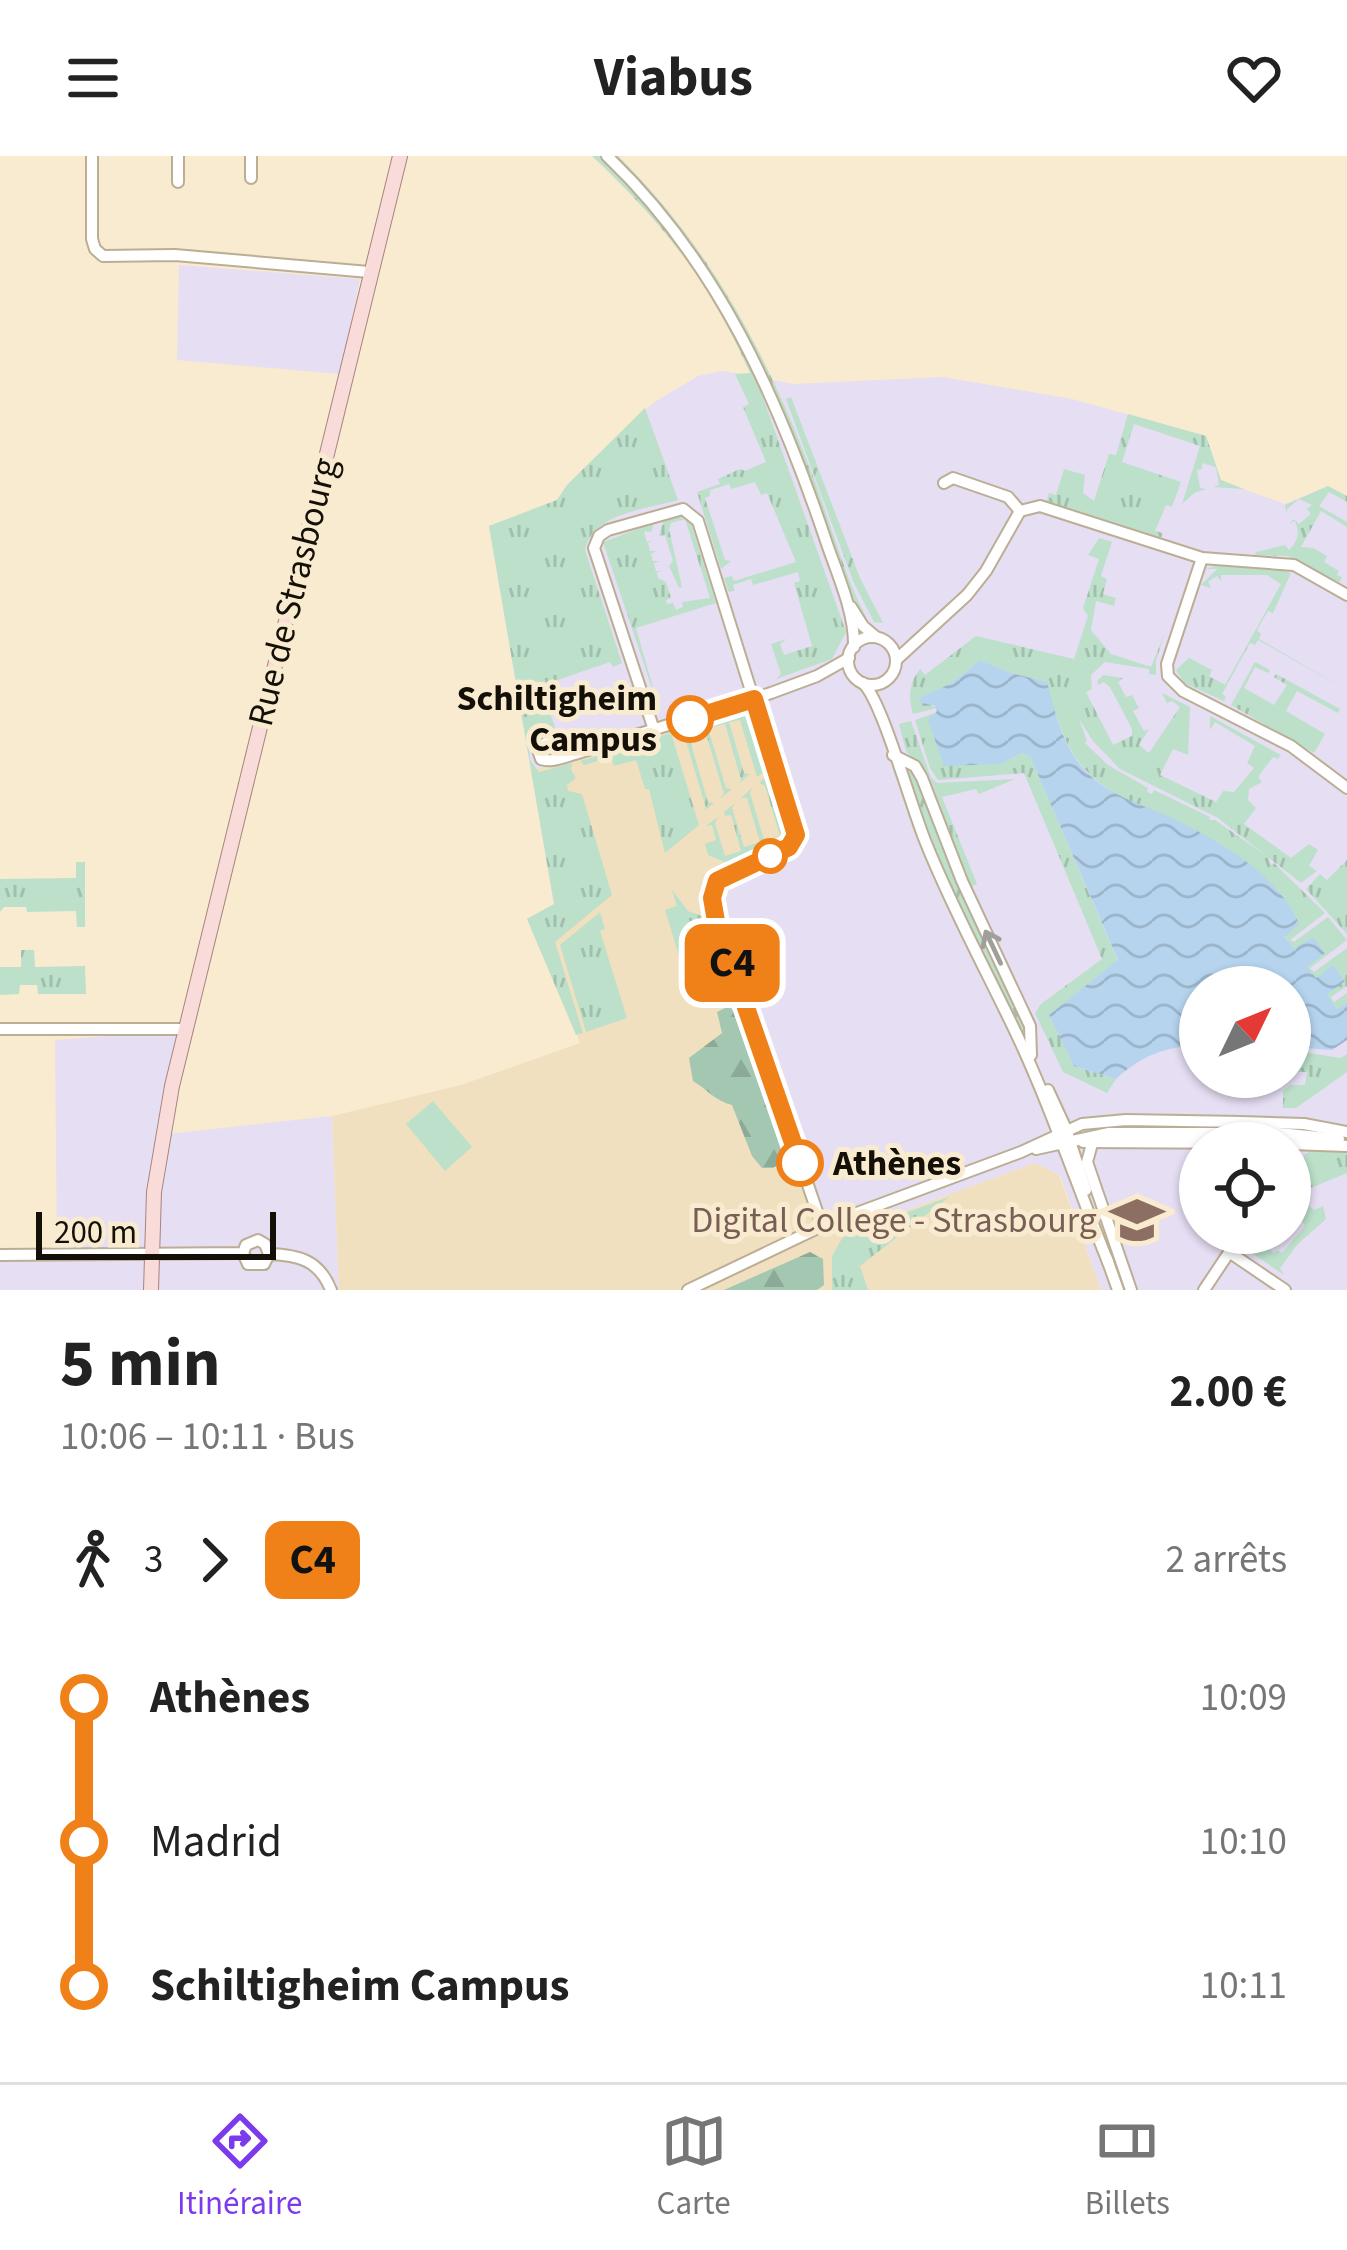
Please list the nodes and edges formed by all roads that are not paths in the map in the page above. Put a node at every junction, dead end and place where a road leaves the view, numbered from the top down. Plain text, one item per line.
1 (92, 156) edge
2 (178, 156) edge
3 (251, 156) edge
4 (400, 156) edge
5 (607, 156) edge
6 (251, 178) dead end
7 (178, 182) dead end
8 (369, 272) junction
9 (944, 483) dead end
10 (1020, 512) junction
11 (1202, 558) junction
12 (1347, 595) edge
13 (846, 599) junction
14 (928, 630) junction
15 (882, 640) junction
16 (851, 652) junction
17 (896, 660) junction
18 (817, 676) junction
19 (858, 679) junction
20 (886, 680) junction
21 (754, 699) junction
22 (884, 722) junction
23 (654, 730) junction
24 (574, 754) dead end
25 (893, 754) junction
26 (1347, 788) edge
27 (0, 1029) edge
28 (187, 1029) junction
29 (1018, 1038) junction
30 (1031, 1055) junction
31 (1179, 1125) edge
32 (1179, 1136) edge
33 (1063, 1137) junction
34 (1311, 1137) edge
35 (1311, 1137) edge
36 (1095, 1138) junction
37 (1347, 1139) edge
38 (1179, 1141) edge
39 (821, 1226) junction
40 (153, 1250) junction
41 (1228, 1254) edge
42 (1232, 1254) edge
43 (0, 1255) edge
44 (151, 1290) edge
45 (331, 1290) edge
46 (688, 1290) edge
47 (1118, 1290) edge
48 (1131, 1290) edge
49 (1204, 1290) edge
50 (1285, 1290) edge

1 - 8 street
2 - 7 street
3 - 6 street
4 - 8 main road, Rue de Strasbourg
5 - 13 street
8 - 28 main road, Rue de Strasbourg
9 - 10 street
10 - 11 street
10 - 14 street
11 - 12 street
11 - 26 street
13 - 15 street
13 - 16 street
14 - 15 street
14 - 17 street
15 - 16 street
15 - 17 street
16 - 18 street
16 - 19 street
17 - 20 street
18 - 19 street
18 - 21 street
19 - 20 street
19 - 22 street
20 - 22 street
21 - 23 street
21 - 23 street
21 - 39 street
22 - 25 street
23 - 24 street
25 - 29 street
30 -> 25 street
27 - 28 street
28 - 40 main road, Rue de Strasbourg
29 - 30 street
29 - 33 street
30 - 33 street
31 - 33 street
32 - 36 street
33 - 36 street
33 - 39 street
33 - 47 street
34 - 37 street
35 - 37 street
36 - 38 street
36 - 48 street
39 - 46 street
40 - 43 street
40 - 44 main road, Rue de Strasbourg
40 - 45 street
41 - 49 street
42 - 50 street

